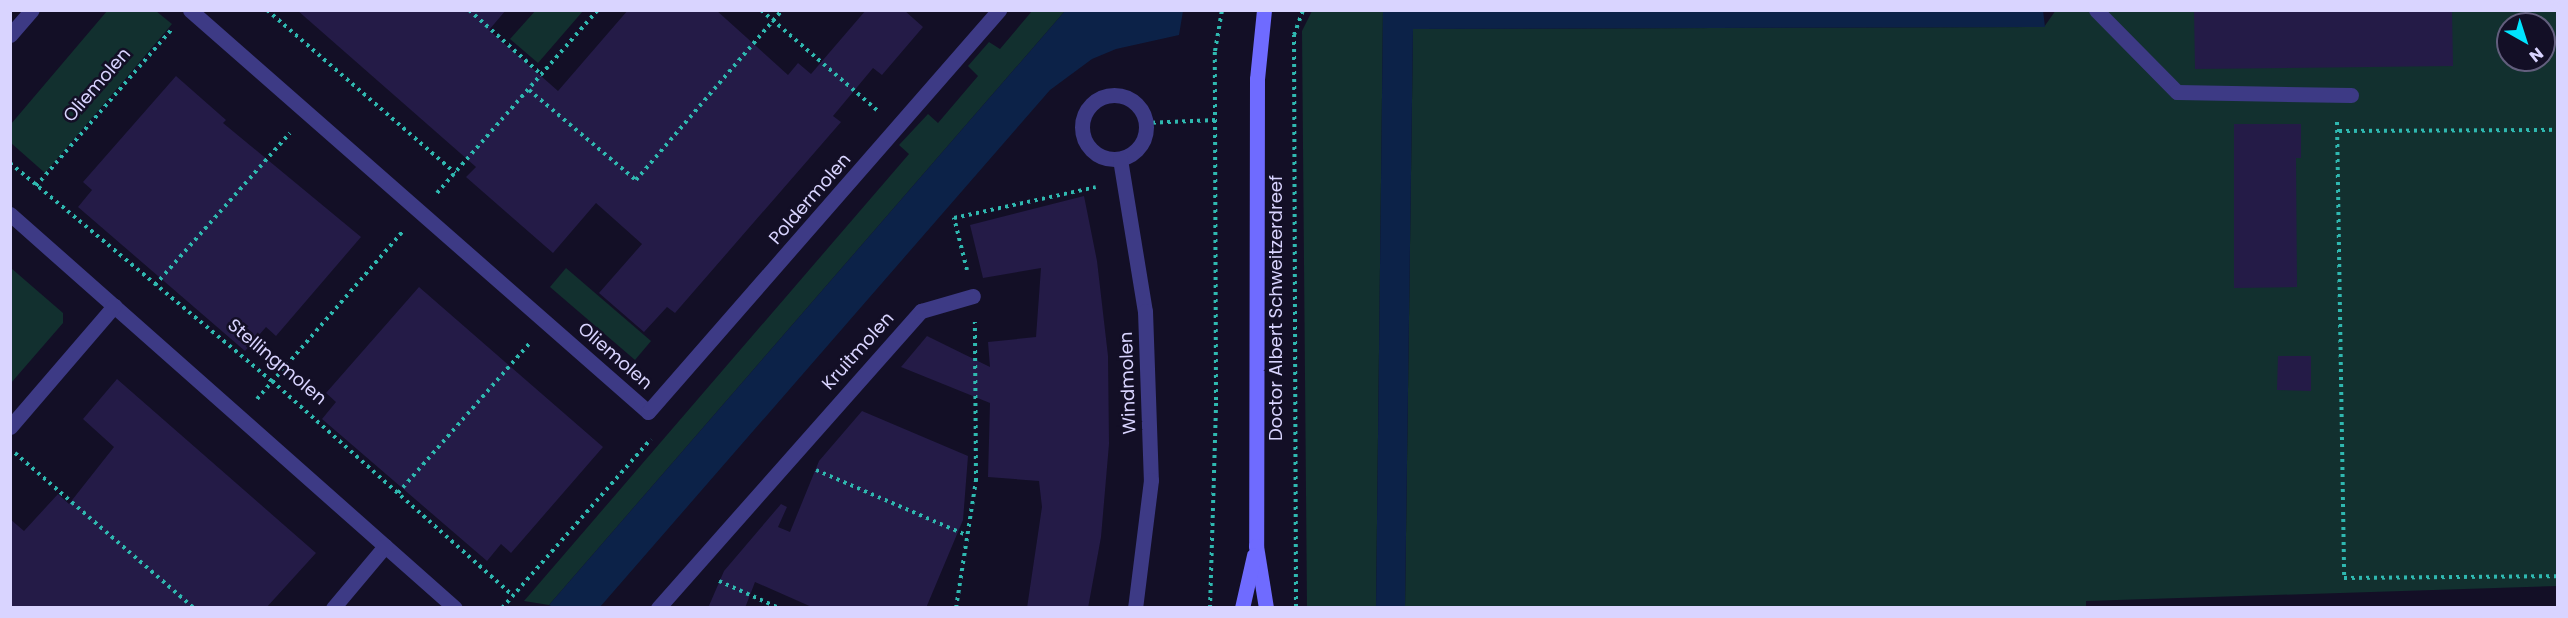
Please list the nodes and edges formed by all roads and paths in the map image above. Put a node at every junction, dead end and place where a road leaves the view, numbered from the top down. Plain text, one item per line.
1 (32, 10) edge
2 (190, 10) edge
3 (267, 10) edge
4 (469, 10) edge
5 (598, 10) edge
6 (761, 10) edge
7 (782, 10) edge
8 (999, 10) edge
9 (1222, 10) edge
10 (1264, 10) edge
11 (1303, 10) edge
12 (2096, 10) edge
13 (773, 21) junction
14 (172, 28) dead end
15 (10, 35) edge
16 (542, 75) junction
17 (529, 90) junction
18 (2351, 95) dead end
19 (308, 112) junction
20 (1216, 120) junction
21 (1145, 123) junction
22 (898, 128) junction
23 (2558, 130) edge
24 (1120, 159) junction
25 (10, 164) edge
26 (455, 173) junction
27 (1124, 181) junction
28 (36, 186) junction
29 (419, 212) junction
30 (10, 214) edge
31 (155, 285) junction
32 (973, 296) junction
33 (114, 306) junction
34 (547, 323) junction
35 (272, 381) junction
36 (648, 412) junction
37 (241, 417) junction
38 (10, 427) edge
39 (10, 449) edge
40 (787, 458) junction
41 (398, 494) junction
42 (966, 535) junction
43 (385, 546) junction
44 (1256, 546) junction
45 (690, 569) junction
46 (2558, 576) edge
47 (513, 596) junction
48 (194, 608) edge
49 (333, 608) edge
50 (455, 608) edge
51 (502, 608) edge
52 (658, 608) edge
53 (779, 608) edge
54 (956, 608) edge
55 (1135, 608) edge
56 (1210, 608) edge
57 (1242, 608) edge
58 (1266, 608) edge
59 (1296, 608) edge

1 - 15 street
2 - 19 street, Oliemolen
3 - 26 path
4 - 16 path
5 - 16 path
6 - 13 path
7 - 13 path
8 - 22 street, Poldermolen
9 - 20 path
10 - 44 street, Doctor Albert Schweitzerdreef
11 - 59 path, Doctor Albert Schweitzerdreef
12 - 18 street
13 - 17 path
13 - 22 path
14 - 28 path, Oliemolen
16 - 17 path
17 - 26 path
19 - 29 street, Oliemolen
19 - 31 path
20 - 21 path
20 - 56 path
21 - 24 street
21 - 24 street
22 - 36 street, Poldermolen
23 - 46 path
24 - 27 street, Windmolen
25 - 28 path, Stellingmolen
26 - 29 path
27 - 32 path
27 - 55 street, Windmolen
28 - 31 path, Stellingmolen
29 - 34 street, Oliemolen
29 - 35 path
30 - 33 street
31 - 35 path, Stellingmolen
32 - 40 street, Kruitmolen
32 - 42 path
33 - 37 street
33 - 38 street
34 - 36 street, Oliemolen
34 - 41 path
35 - 37 path
35 - 41 path, Stellingmolen
36 - 47 path, Oliemolen
37 - 43 street
39 - 48 path
40 - 42 path
40 - 45 street, Kruitmolen
41 - 47 path, Stellingmolen
42 - 54 path
43 - 49 street
43 - 50 street
44 - 57 street, Doctor Albert Schweitzerdreef
44 - 58 street, Doctor Albert Schweitzerdreef
45 - 52 street, Kruitmolen
45 - 53 path
47 - 51 path, Oliemolen

